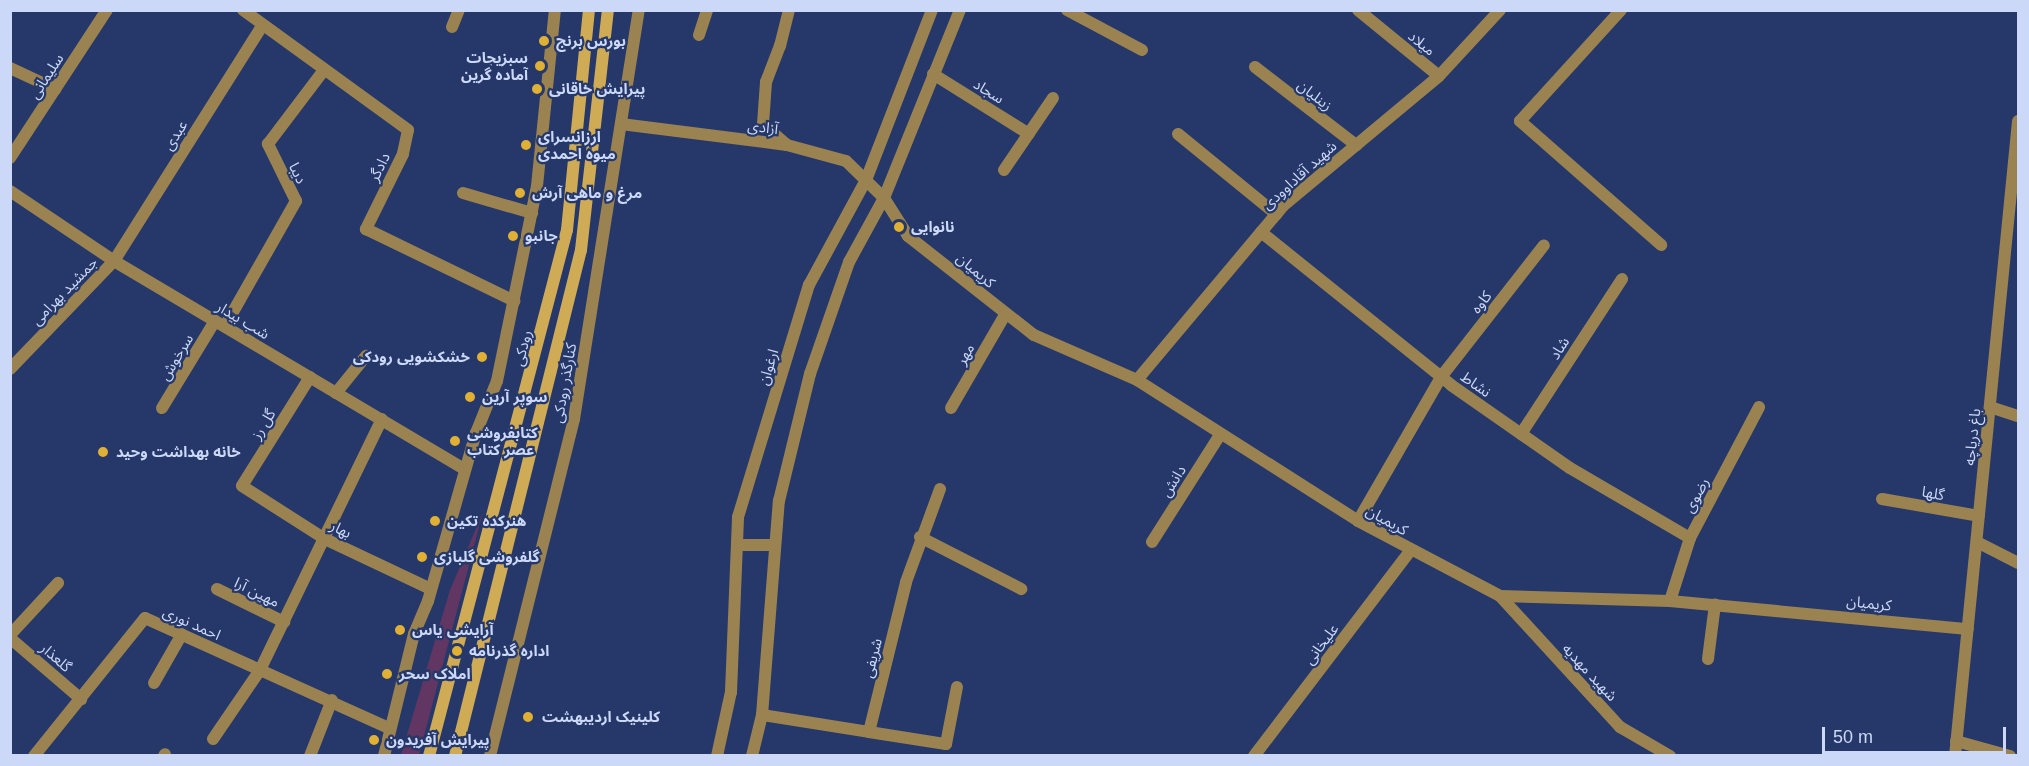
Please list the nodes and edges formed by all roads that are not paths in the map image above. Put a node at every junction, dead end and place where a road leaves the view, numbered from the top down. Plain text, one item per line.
1 (107, 10) edge
2 (243, 10) edge
3 (459, 10) edge
4 (555, 10) edge
5 (589, 10) edge
6 (608, 10) edge
7 (639, 10) edge
8 (707, 10) edge
9 (932, 10) edge
10 (960, 10) edge
11 (1067, 10) edge
12 (1358, 10) edge
13 (1500, 10) edge
14 (1622, 10) edge
15 (786, 11) edge
16 (262, 26) junction
17 (452, 27) dead end
18 (699, 35) dead end
19 (1142, 50) dead end
20 (1255, 67) dead end
21 (10, 68) edge
22 (324, 70) junction
23 (933, 74) junction
24 (1439, 76) junction
25 (56, 89) junction
26 (1053, 98) dead end
27 (2019, 122) edge
28 (621, 124) junction
29 (1029, 134) junction
30 (1179, 134) dead end
31 (788, 145) junction
32 (1356, 146) junction
33 (10, 158) edge
34 (1004, 170) dead end
35 (866, 180) junction
36 (10, 191) edge
37 (462, 193) dead end
38 (884, 198) junction
39 (532, 213) junction
40 (1276, 214) junction
41 (1261, 232) junction
42 (1544, 245) dead end
43 (1661, 245) dead end
44 (114, 261) junction
45 (1622, 279) dead end
46 (514, 301) junction
47 (1005, 315) junction
48 (220, 324) junction
49 (366, 357) dead end
50 (13, 360) edge
51 (309, 377) junction
52 (1441, 377) junction
53 (1137, 380) junction
54 (336, 393) junction
55 (1759, 407) dead end
56 (1990, 407) junction
57 (162, 408) dead end
58 (951, 408) dead end
59 (2019, 416) edge
60 (382, 419) junction
61 (1521, 434) junction
62 (1220, 435) junction
63 (465, 469) junction
64 (242, 486) joint
65 (940, 489) dead end
66 (1882, 499) dead end
67 (1979, 516) junction
68 (1358, 520) junction
69 (920, 537) junction
70 (1690, 538) junction
71 (325, 539) junction
72 (1977, 542) junction
73 (1152, 543) dead end
74 (738, 545) junction
75 (774, 545) junction
76 (1411, 550) junction
77 (2019, 563) edge
78 (58, 583) dead end
79 (217, 589) dead end
80 (431, 589) junction
81 (1021, 589) dead end
82 (1500, 596) junction
83 (1670, 601) junction
84 (1715, 604) junction
85 (284, 622) junction
86 (1968, 629) junction
87 (182, 634) junction
88 (10, 637) edge
89 (1708, 659) dead end
90 (260, 670) junction
91 (154, 683) dead end
92 (957, 687) dead end
93 (81, 699) junction
94 (332, 700) junction
95 (762, 715) junction
96 (389, 728) junction
97 (869, 732) junction
98 (213, 739) dead end
99 (1956, 741) junction
100 (34, 756) edge
101 (309, 756) edge
102 (384, 756) edge
103 (429, 756) edge
104 (455, 756) edge
105 (490, 756) edge
106 (717, 756) edge
107 (752, 756) edge
108 (1254, 756) edge
109 (1670, 756) edge
110 (1955, 756) edge
111 (2010, 756) edge

1 - 25 street, سلیمانی
2 - 16 street, دادگر
3 - 17 street
4 - 39 street
5 - 103 main road, رودکی
6 - 104 main road
7 - 28 street, کنارگذر رودکی
8 - 18 street
9 - 35 street, ارغوان
10 - 23 street
11 - 19 street
12 - 24 street, میلاد
13 - 24 street, شهید آقاداوودی
14 - 43 street
15 - 31 street
16 - 22 street, دادگر
16 - 44 street, عبدی
20 - 32 street, زینلیان
21 - 25 street
22 - 46 street, دادگر
22 - 48 street, دیبا
23 - 29 street, سجاد
23 - 38 street
24 - 32 street, شهید آقاداوودی
25 - 33 street, سلیمانی
26 - 29 street
27 - 56 street, باغ دریاچه
28 - 31 street, آزادی
28 - 105 street, کنارگذر رودکی
29 - 34 street
30 - 40 street
31 - 35 street, آزادی
32 - 40 street, شهید آقاداوودی
35 - 38 street, آزادی
35 - 74 street, ارغوان
36 - 44 street, شب بیدار
37 - 39 street
38 - 47 street, کریمیان
38 - 75 street
39 - 46 street
40 - 41 street, شهید آقاداوودی
41 - 52 street, نشاط
41 - 53 street, شهید آقاداوودی
42 - 52 street, کاوه
44 - 48 street, شب بیدار
44 - 50 street, جمشید بهرامی
45 - 61 street, شاد
46 - 63 street
47 - 53 street, کریمیان
47 - 58 street, مهر
48 - 51 street, شب بیدار
48 - 57 street, سرخوش
49 - 54 street
51 - 54 street, شب بیدار
51 - 64 street, گل رز
52 - 61 street, نشاط
52 - 68 street, کاوه
53 - 62 street, کریمیان
54 - 60 street, شب بیدار
55 - 70 street, رضوی
56 - 59 street
56 - 67 street, باغ دریاچه
60 - 63 street, شب بیدار
60 - 71 street
61 - 70 street, نشاط
62 - 68 street, کریمیان
62 - 73 street, دانش
63 - 80 street
64 - 71 street, بهار
65 - 69 street, شریفی
66 - 67 street, گلها
67 - 72 street, باغ دریاچه
68 - 76 street, کریمیان
69 - 81 street
69 - 97 street, شریفی
70 - 83 street, رضوی
71 - 80 street, بهار
71 - 85 street
72 - 77 street
72 - 86 street, باغ دریاچه
74 - 75 street
74 - 106 street, ارغوان
75 - 95 street
76 - 82 street, کریمیان
76 - 108 street, علیخانی
78 - 88 street
79 - 85 street, مهین آرا
80 - 96 street
82 - 83 street, کریمیان
82 - 109 street, شهید مهدیه
83 - 84 street, کریمیان
84 - 86 street, کریمیان
84 - 89 street
85 - 90 street
86 - 99 street, باغ دریاچه
87 - 90 street, احمد نوری
87 - 91 street
87 - 93 street, احمد نوری
88 - 93 street, گلعذار
90 - 94 street, احمد نوری
90 - 98 street
92 - 97 street
93 - 100 street, احمد نوری
94 - 96 street, احمد نوری
94 - 101 street
95 - 97 street
95 - 107 street
96 - 102 street
99 - 110 street, باغ دریاچه
99 - 111 street

